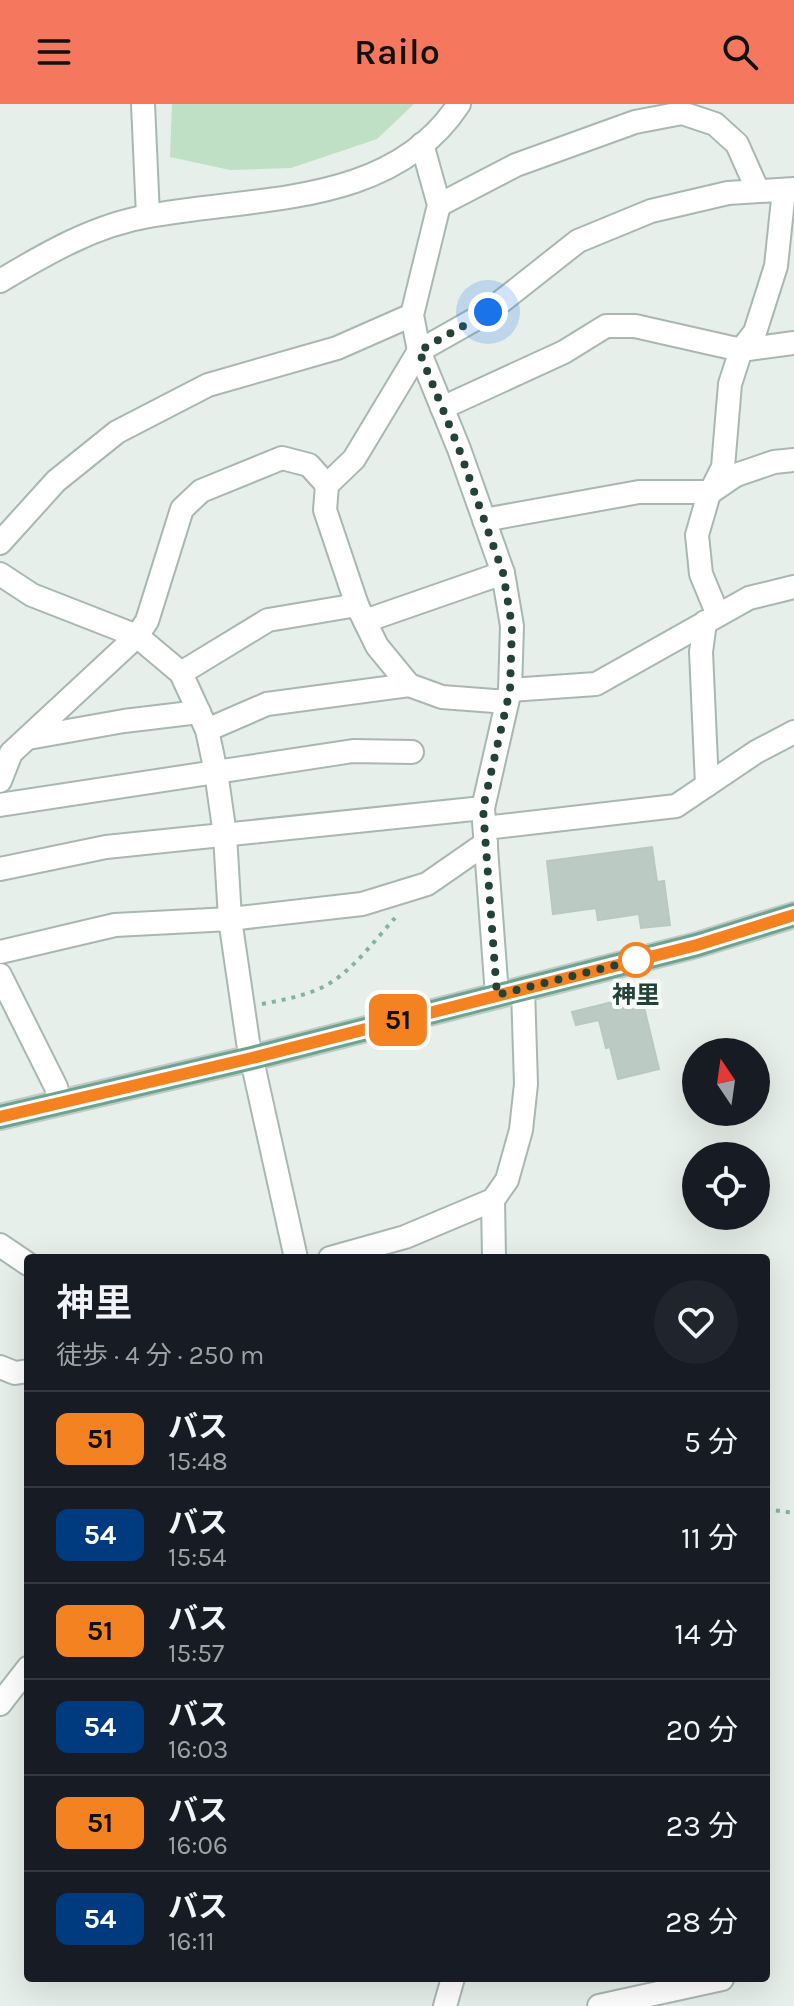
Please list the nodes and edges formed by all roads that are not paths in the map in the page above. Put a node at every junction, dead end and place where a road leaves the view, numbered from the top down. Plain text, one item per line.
1 (143, 104) edge
2 (459, 104) edge
3 (682, 109) edge
4 (422, 144) junction
5 (789, 189) edge
6 (758, 191) junction
7 (439, 205) junction
8 (148, 216) junction
9 (785, 265) edge
10 (0, 281) edge
11 (412, 315) junction
12 (794, 343) edge
13 (741, 350) junction
14 (419, 351) junction
15 (442, 408) junction
16 (794, 460) edge
17 (327, 485) junction
18 (711, 492) junction
19 (484, 520) junction
20 (0, 543) edge
21 (503, 573) junction
22 (0, 574) edge
23 (794, 587) edge
24 (361, 613) junction
25 (711, 619) junction
26 (137, 636) junction
27 (181, 673) junction
28 (409, 685) junction
29 (508, 696) junction
30 (203, 721) junction
31 (794, 732) edge
32 (13, 748) edge
33 (412, 752) dead end
34 (216, 772) junction
35 (0, 781) edge
36 (707, 785) junction
37 (0, 805) edge
38 (485, 826) junction
39 (225, 835) junction
40 (0, 869) edge
41 (794, 915) edge
42 (230, 919) junction
43 (0, 952) edge
44 (0, 975) edge
45 (523, 989) junction
46 (497, 995) junction
47 (252, 1058) junction
48 (60, 1104) junction
49 (0, 1117) edge
50 (493, 1200) junction
51 (0, 1245) edge
52 (295, 1254) edge
53 (344, 1254) edge
54 (494, 1254) edge
55 (24, 1261) edge
56 (0, 1367) edge
57 (24, 1372) edge
58 (24, 1673) edge
59 (0, 1704) edge
60 (452, 1982) edge
61 (708, 1982) edge
62 (445, 2006) edge
63 (599, 2006) edge

1 - 8 street
2 - 4 street
3 - 6 street
3 - 7 street
4 - 7 street
4 - 8 street
5 - 6 street
5 - 9 street
6 - 14 street
7 - 11 street
8 - 10 street
9 - 13 street
11 - 14 street
11 - 20 street
12 - 13 street
13 - 15 street
13 - 18 street
14 - 15 street
14 - 17 street
15 - 19 street
16 - 18 street
17 - 24 street
17 - 26 street
18 - 19 street
18 - 25 street
19 - 21 street
21 - 24 street
21 - 29 street
22 - 26 street
23 - 25 street
24 - 27 street
24 - 28 street
25 - 29 street
25 - 36 street
26 - 27 street
26 - 32 street
27 - 30 street
28 - 29 street
28 - 30 street
29 - 38 street
30 - 32 street
30 - 34 street
31 - 36 street
32 - 35 street
33 - 34 street
34 - 37 street
34 - 39 street
36 - 38 street
38 - 39 street
38 - 42 street
38 - 46 street
39 - 40 street
39 - 42 street
41 - 45 main road
42 - 43 street
42 - 47 street
44 - 48 street
45 - 46 main road
45 - 50 street
46 - 47 main road
47 - 48 main road
47 - 52 street
48 - 49 main road
50 - 53 street
50 - 54 street
51 - 55 street
56 - 57 street
58 - 59 street
60 - 62 street
61 - 63 street

